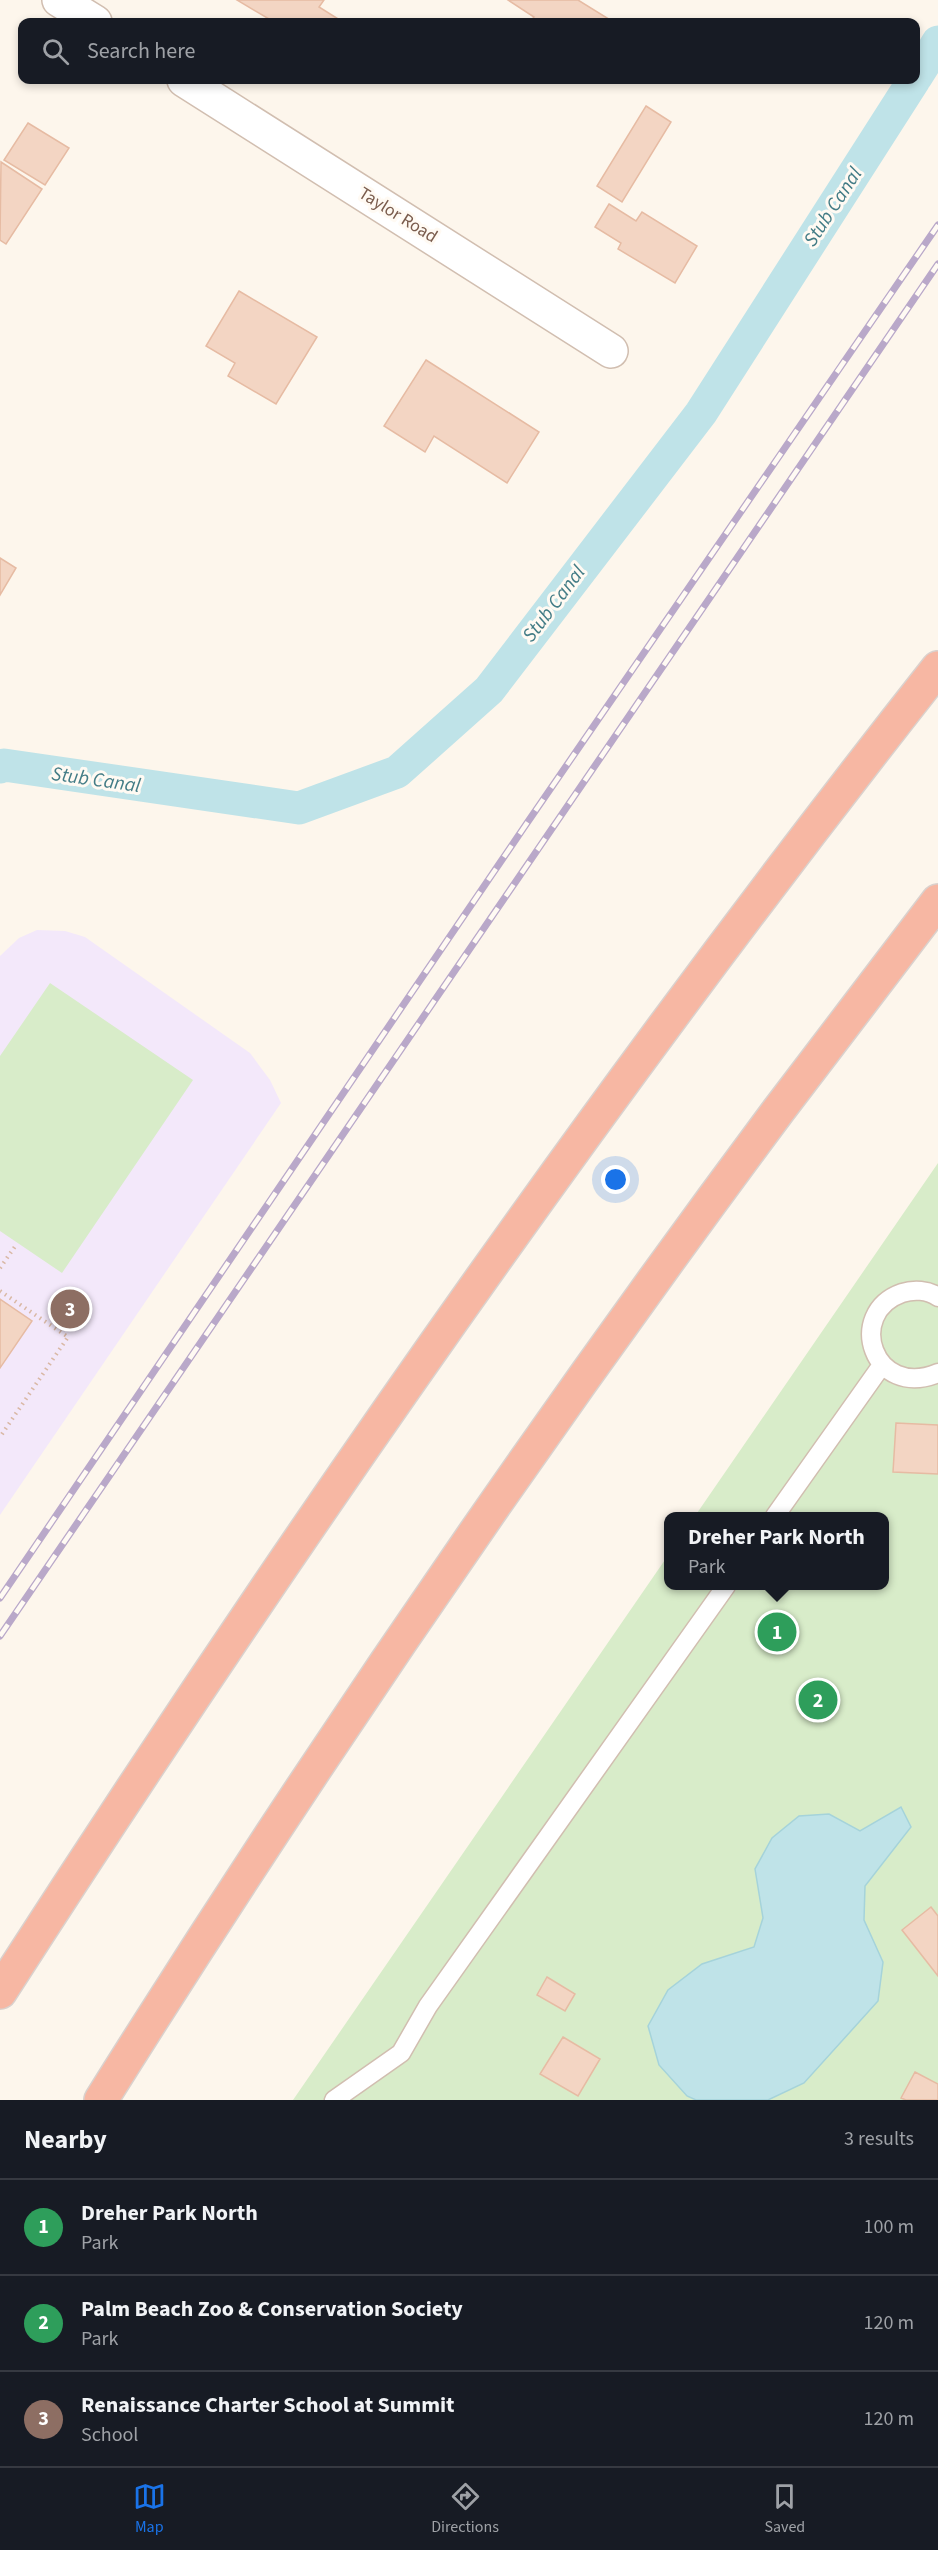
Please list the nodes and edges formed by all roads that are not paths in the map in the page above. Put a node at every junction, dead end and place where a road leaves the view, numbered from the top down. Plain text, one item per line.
1 (59, 0) edge
2 (88, 18) edge
3 (190, 84) edge
4 (611, 351) dead end
5 (938, 668) edge
6 (938, 901) edge
7 (938, 1297) edge
8 (882, 1365) junction
9 (938, 1372) edge
10 (778, 1512) edge
11 (723, 1590) edge
12 (0, 1992) edge
13 (101, 2100) edge
14 (334, 2100) edge

1 - 2 street
3 - 4 street, Taylor Road
5 - 12 highway
6 - 13 highway
7 - 8 lane
8 - 9 lane
8 - 10 lane
11 - 14 lane

